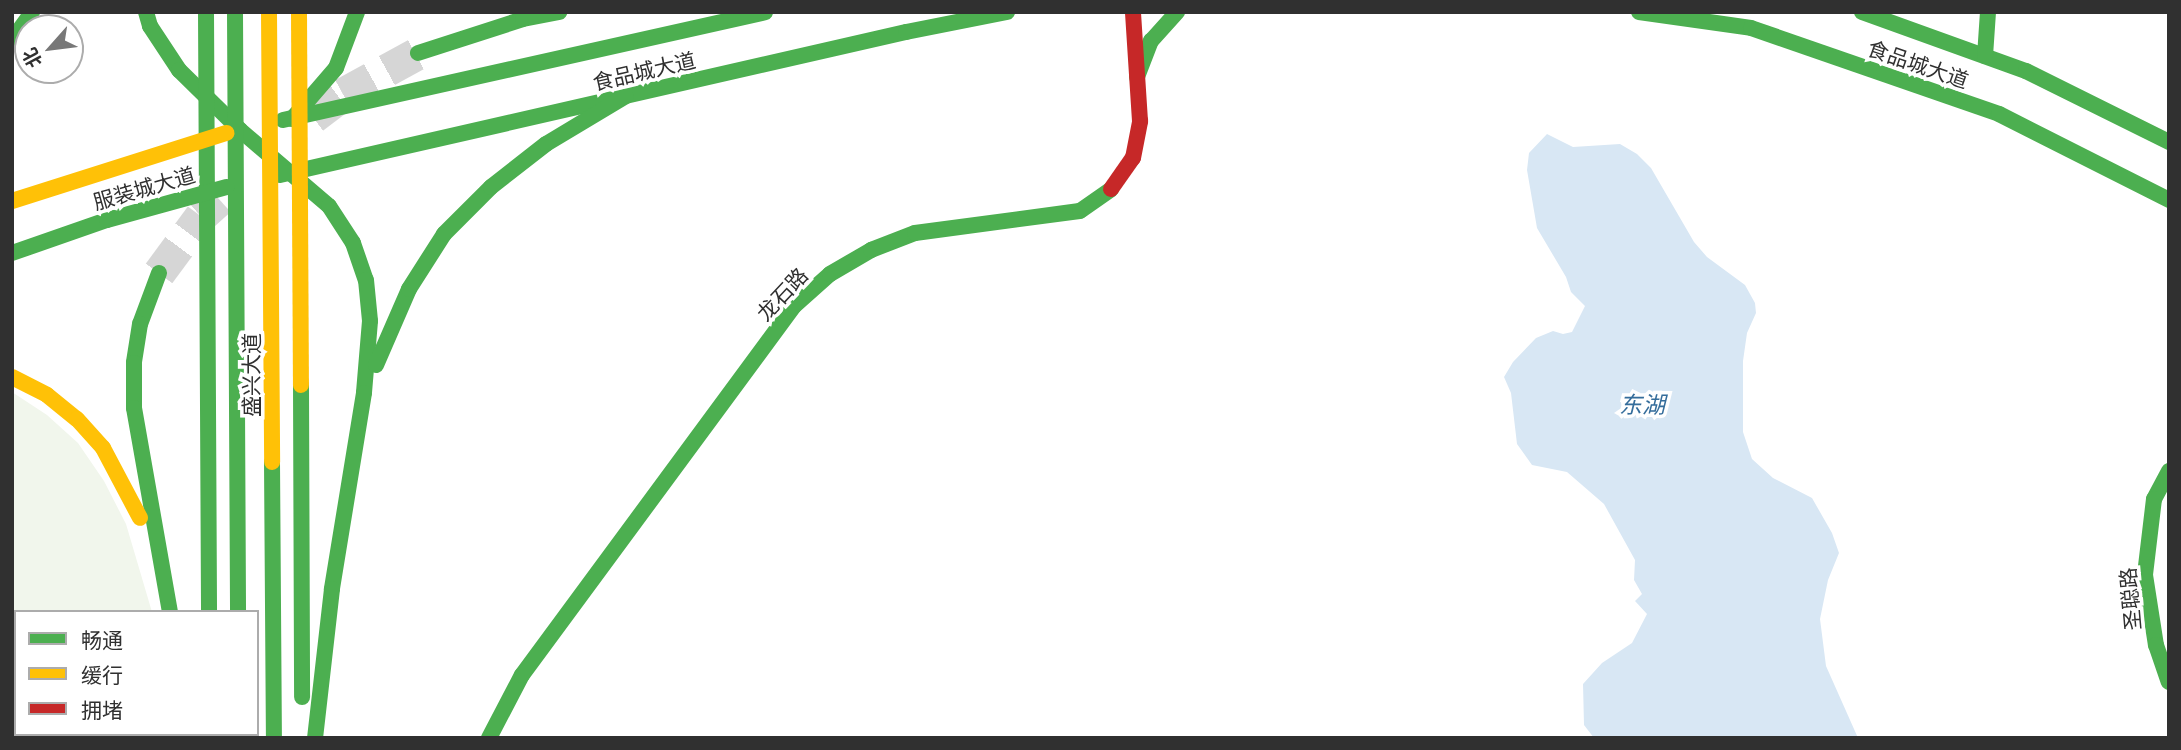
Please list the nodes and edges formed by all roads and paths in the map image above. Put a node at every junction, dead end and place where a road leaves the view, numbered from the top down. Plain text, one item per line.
1 (33, 12) edge
2 (146, 12) edge
3 (156, 12) edge
4 (269, 12) edge
5 (357, 12) edge
6 (559, 12) edge
7 (765, 12) edge
8 (1007, 12) edge
9 (1133, 12) edge
10 (1177, 12) edge
11 (1639, 12) edge
12 (1862, 12) edge
13 (1988, 12) edge
14 (206, 20) edge
15 (235, 20) edge
16 (299, 20) edge
17 (171, 30) dead end
18 (12, 40) edge
19 (313, 40) dead end
20 (190, 46) dead end
21 (418, 52) tunnel mouth
22 (1985, 56) junction
23 (1137, 77) junction
24 (626, 96) junction
25 (293, 118) junction
26 (240, 130) junction
27 (2169, 142) edge
28 (257, 145) junction
29 (290, 173) junction
30 (192, 195) junction
31 (12, 201) edge
32 (2169, 201) edge
33 (12, 253) edge
34 (159, 273) tunnel mouth
35 (12, 377) edge
36 (364, 393) junction
37 (2169, 471) edge
38 (167, 592) junction
39 (170, 610) edge
40 (209, 610) edge
41 (238, 610) edge
42 (2169, 682) edge
43 (274, 738) edge
44 (302, 738) edge
45 (315, 738) edge
46 (489, 738) edge

1 - 18 main road
2 - 26 main road
3 - 17 main road
4 - 43 main road, 盛兴大道
5 - 25 main road
6 - 21 main road
7 - 25 main road, 食品城大道
8 - 24 main road, 食品城大道
9 - 23 main road, 龙石路
10 - 23 main road
11 - 32 main road, 食品城大道
12 - 22 main road, 食品城大道
13 - 22 main road
14 - 40 main road
15 - 41 main road, 盛兴大道
16 - 44 main road
19 - 20 main road
22 - 27 main road, 食品城大道
23 - 46 main road, 龙石路
24 - 29 main road, 食品城大道
24 - 36 main road
25 - 26 main road, 食品城大道
25 - 28 main road
26 - 28 main road
26 - 31 main road, 服装城大道
28 - 29 main road
28 - 30 main road
29 - 30 main road, 服装城大道
29 - 36 main road
30 - 33 main road, 服装城大道
34 - 38 main road
35 - 38 main road
36 - 45 main road
37 - 42 main road, 圣聪路
38 - 39 main road

